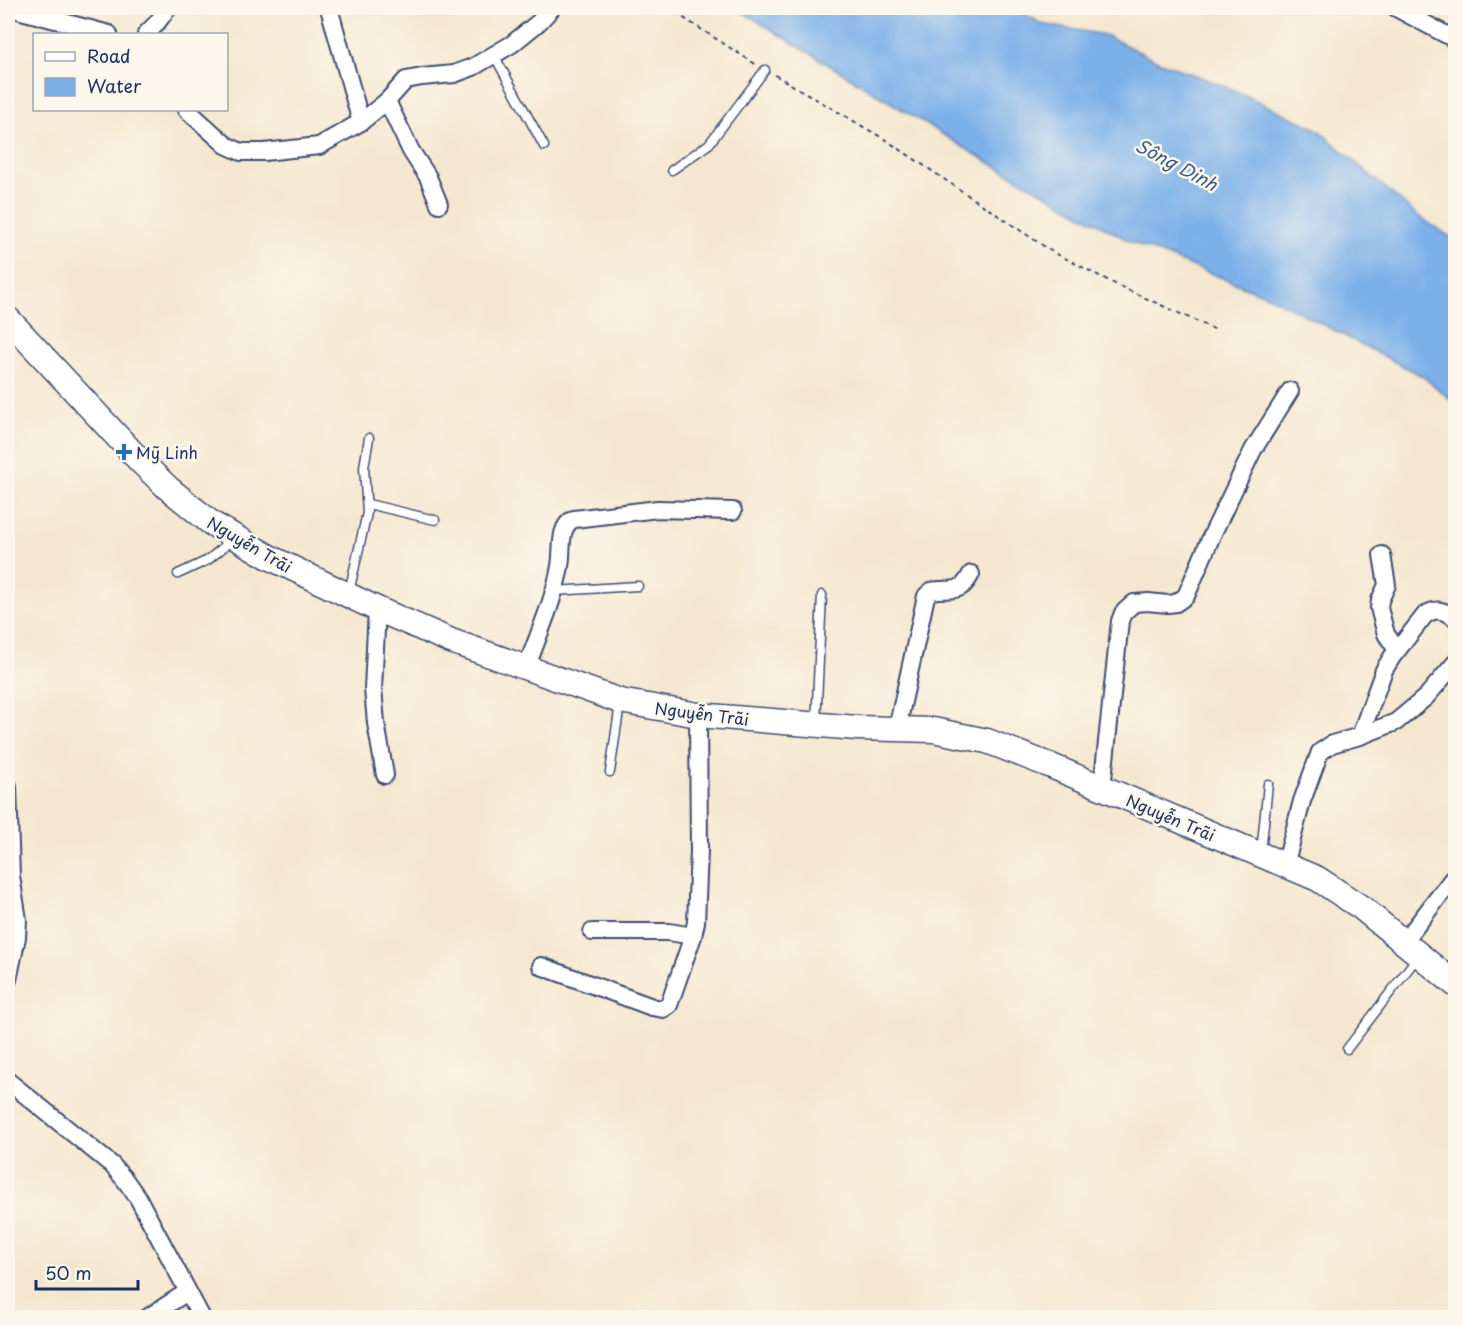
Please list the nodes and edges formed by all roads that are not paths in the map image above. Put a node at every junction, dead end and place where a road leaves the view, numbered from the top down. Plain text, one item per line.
1 (10, 8) edge
2 (168, 8) edge
3 (329, 8) edge
4 (552, 8) edge
5 (1396, 8) edge
6 (47, 12) edge
7 (106, 33) edge
8 (147, 33) edge
9 (1455, 40) edge
10 (494, 55) junction
11 (765, 70) road end
12 (387, 101) junction
13 (188, 111) edge
14 (361, 122) junction
15 (544, 146) dead end
16 (672, 170) dead end
17 (439, 204) dead end
18 (8, 319) edge
19 (1290, 391) dead end
20 (369, 438) dead end
21 (368, 504) junction
22 (733, 511) dead end
23 (435, 520) dead end
24 (235, 537) junction
25 (1382, 555) dead end
26 (178, 574) dead end
27 (971, 574) dead end
28 (638, 586) dead end
29 (554, 591) junction
30 (822, 595) dead end
31 (348, 596) junction
32 (377, 609) junction
33 (1455, 618) edge
34 (1397, 650) junction
35 (1455, 662) edge
36 (526, 669) junction
37 (620, 701) junction
38 (698, 715) junction
39 (816, 724) junction
40 (897, 729) junction
41 (1360, 736) junction
42 (610, 772) dead end
43 (384, 775) dead end
44 (1268, 784) dead end
45 (8, 786) edge
46 (1102, 788) junction
47 (1261, 856) junction
48 (1285, 866) junction
49 (1455, 874) edge
50 (592, 932) dead end
51 (693, 936) junction
52 (1411, 949) junction
53 (541, 966) dead end
54 (8, 981) edge
55 (1455, 985) edge
56 (1347, 1049) dead end
57 (8, 1081) edge
58 (187, 1292) junction
59 (147, 1317) edge
60 (202, 1317) edge

1 - 6 street
2 - 8 street
3 - 14 street
4 - 10 street
5 - 9 street
6 - 7 street
10 - 12 street
10 - 15 lane
11 - 16 lane
12 - 14 street
12 - 17 street
13 - 14 street
18 - 24 main road, Nguyễn Trãi
19 - 46 street
20 - 21 lane
21 - 23 lane
21 - 31 lane
22 - 29 street
24 - 26 lane
24 - 31 main road, Nguyễn Trãi
25 - 34 street
27 - 40 street
28 - 29 lane
29 - 36 street
30 - 39 lane
31 - 32 main road, Nguyễn Trãi
32 - 36 main road, Nguyễn Trãi
32 - 43 street
33 - 34 street
34 - 41 street
35 - 41 street
36 - 37 main road, Nguyễn Trãi
37 - 38 main road, Nguyễn Trãi
37 - 42 lane
38 - 39 main road, Nguyễn Trãi
38 - 51 street
39 - 40 main road, Nguyễn Trãi
40 - 46 main road, Nguyễn Trãi
41 - 48 street
44 - 47 lane
45 - 54 street
46 - 47 main road, Nguyễn Trãi
47 - 48 main road, Nguyễn Trãi
48 - 52 main road, Nguyễn Trãi
49 - 52 street
50 - 51 street
51 - 53 street
52 - 55 main road, Nguyễn Trãi
52 - 56 lane
57 - 58 street
58 - 59 street
58 - 60 street

